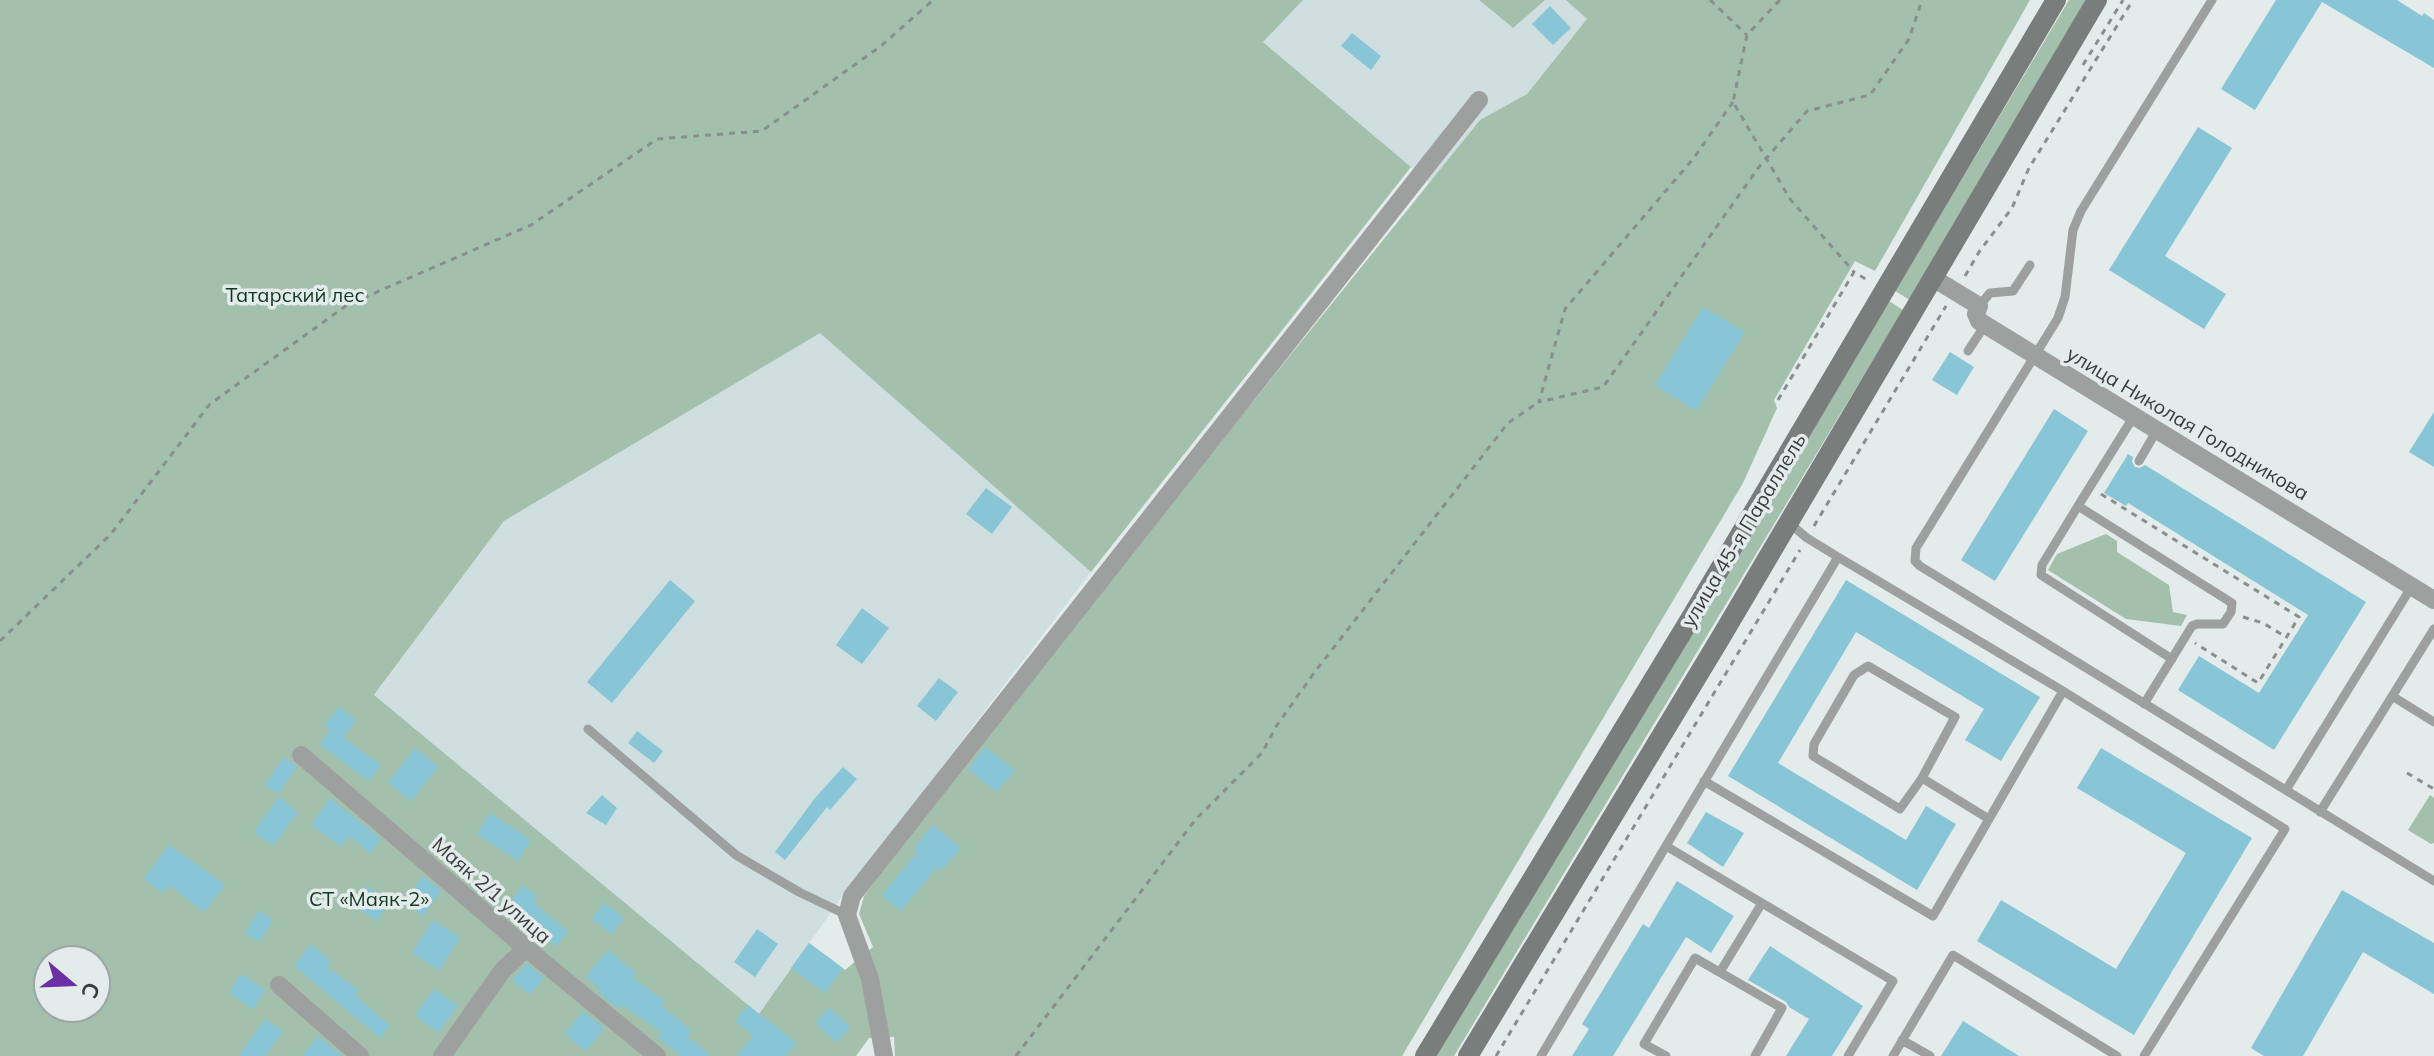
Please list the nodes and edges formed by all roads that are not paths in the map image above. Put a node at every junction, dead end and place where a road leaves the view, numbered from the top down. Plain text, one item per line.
1 (2056, 0) edge
2 (2097, 0) edge
3 (2212, 0) edge
4 (1479, 100) dead end
5 (2030, 265) dead end
6 (1933, 278) junction
7 (1982, 316) junction
8 (1968, 351) dead end
9 (2035, 355) junction
10 (2134, 416) junction
11 (2157, 430) junction
12 (2139, 461) dead end
13 (2078, 506) junction
14 (1788, 523) junction
15 (1838, 557) junction
16 (2412, 586) junction
17 (2434, 600) edge
18 (2434, 629) edge
19 (2172, 659) junction
20 (2063, 691) junction
21 (2392, 696) junction
22 (2144, 704) junction
23 (2434, 722) edge
24 (588, 729) dead end
25 (301, 755) dead end
26 (1922, 778) junction
27 (1704, 781) junction
28 (2286, 790) junction
29 (2320, 812) junction
30 (1989, 819) junction
31 (1666, 846) junction
32 (2434, 881) edge
33 (1762, 903) junction
34 (847, 915) junction
35 (526, 948) junction
36 (1720, 972) junction
37 (279, 985) dead end
38 (1902, 1040) junction
39 (360, 1056) edge
40 (442, 1056) edge
41 (657, 1056) edge
42 (884, 1056) edge
43 (1425, 1056) edge
44 (1468, 1056) edge
45 (1541, 1056) edge
46 (1666, 1056) edge
47 (1755, 1056) edge
48 (1848, 1056) edge
49 (1893, 1056) edge
50 (1930, 1056) edge
51 (2117, 1056) edge
52 (2144, 1056) edge

1 - 43 main road, улица 45-я Параллель
2 - 6 main road, улица 45-я Параллель
3 - 9 lane
4 - 34 street
5 - 7 lane
6 - 7 street, улица Николая Голодникова
6 - 14 main road, улица 45-я Параллель
7 - 8 lane
7 - 9 street, улица Николая Голодникова
9 - 10 street, улица Николая Голодникова
9 - 22 lane
10 - 11 street, улица Николая Голодникова
10 - 13 lane
11 - 12 lane
11 - 16 street, улица Николая Голодникова
13 - 19 lane
13 - 19 lane
14 - 15 lane
14 - 44 main road, улица 45-я Параллель
15 - 20 lane
15 - 27 lane
16 - 17 street, улица Николая Голодникова
16 - 28 lane
18 - 21 lane
19 - 22 lane
20 - 30 lane
20 - 52 lane
21 - 23 lane
21 - 29 lane
22 - 28 lane
24 - 34 lane
25 - 35 street, Маяк 2/1 улица
26 - 26 lane
26 - 30 lane
27 - 30 lane
27 - 31 lane
28 - 29 lane
29 - 32 lane
31 - 33 lane
31 - 45 lane
33 - 36 lane
33 - 48 lane
34 - 42 street
35 - 40 street
35 - 41 street, Маяк 2/1 улица
36 - 46 lane
36 - 47 lane
37 - 39 street
38 - 49 lane
38 - 50 lane
38 - 51 lane

